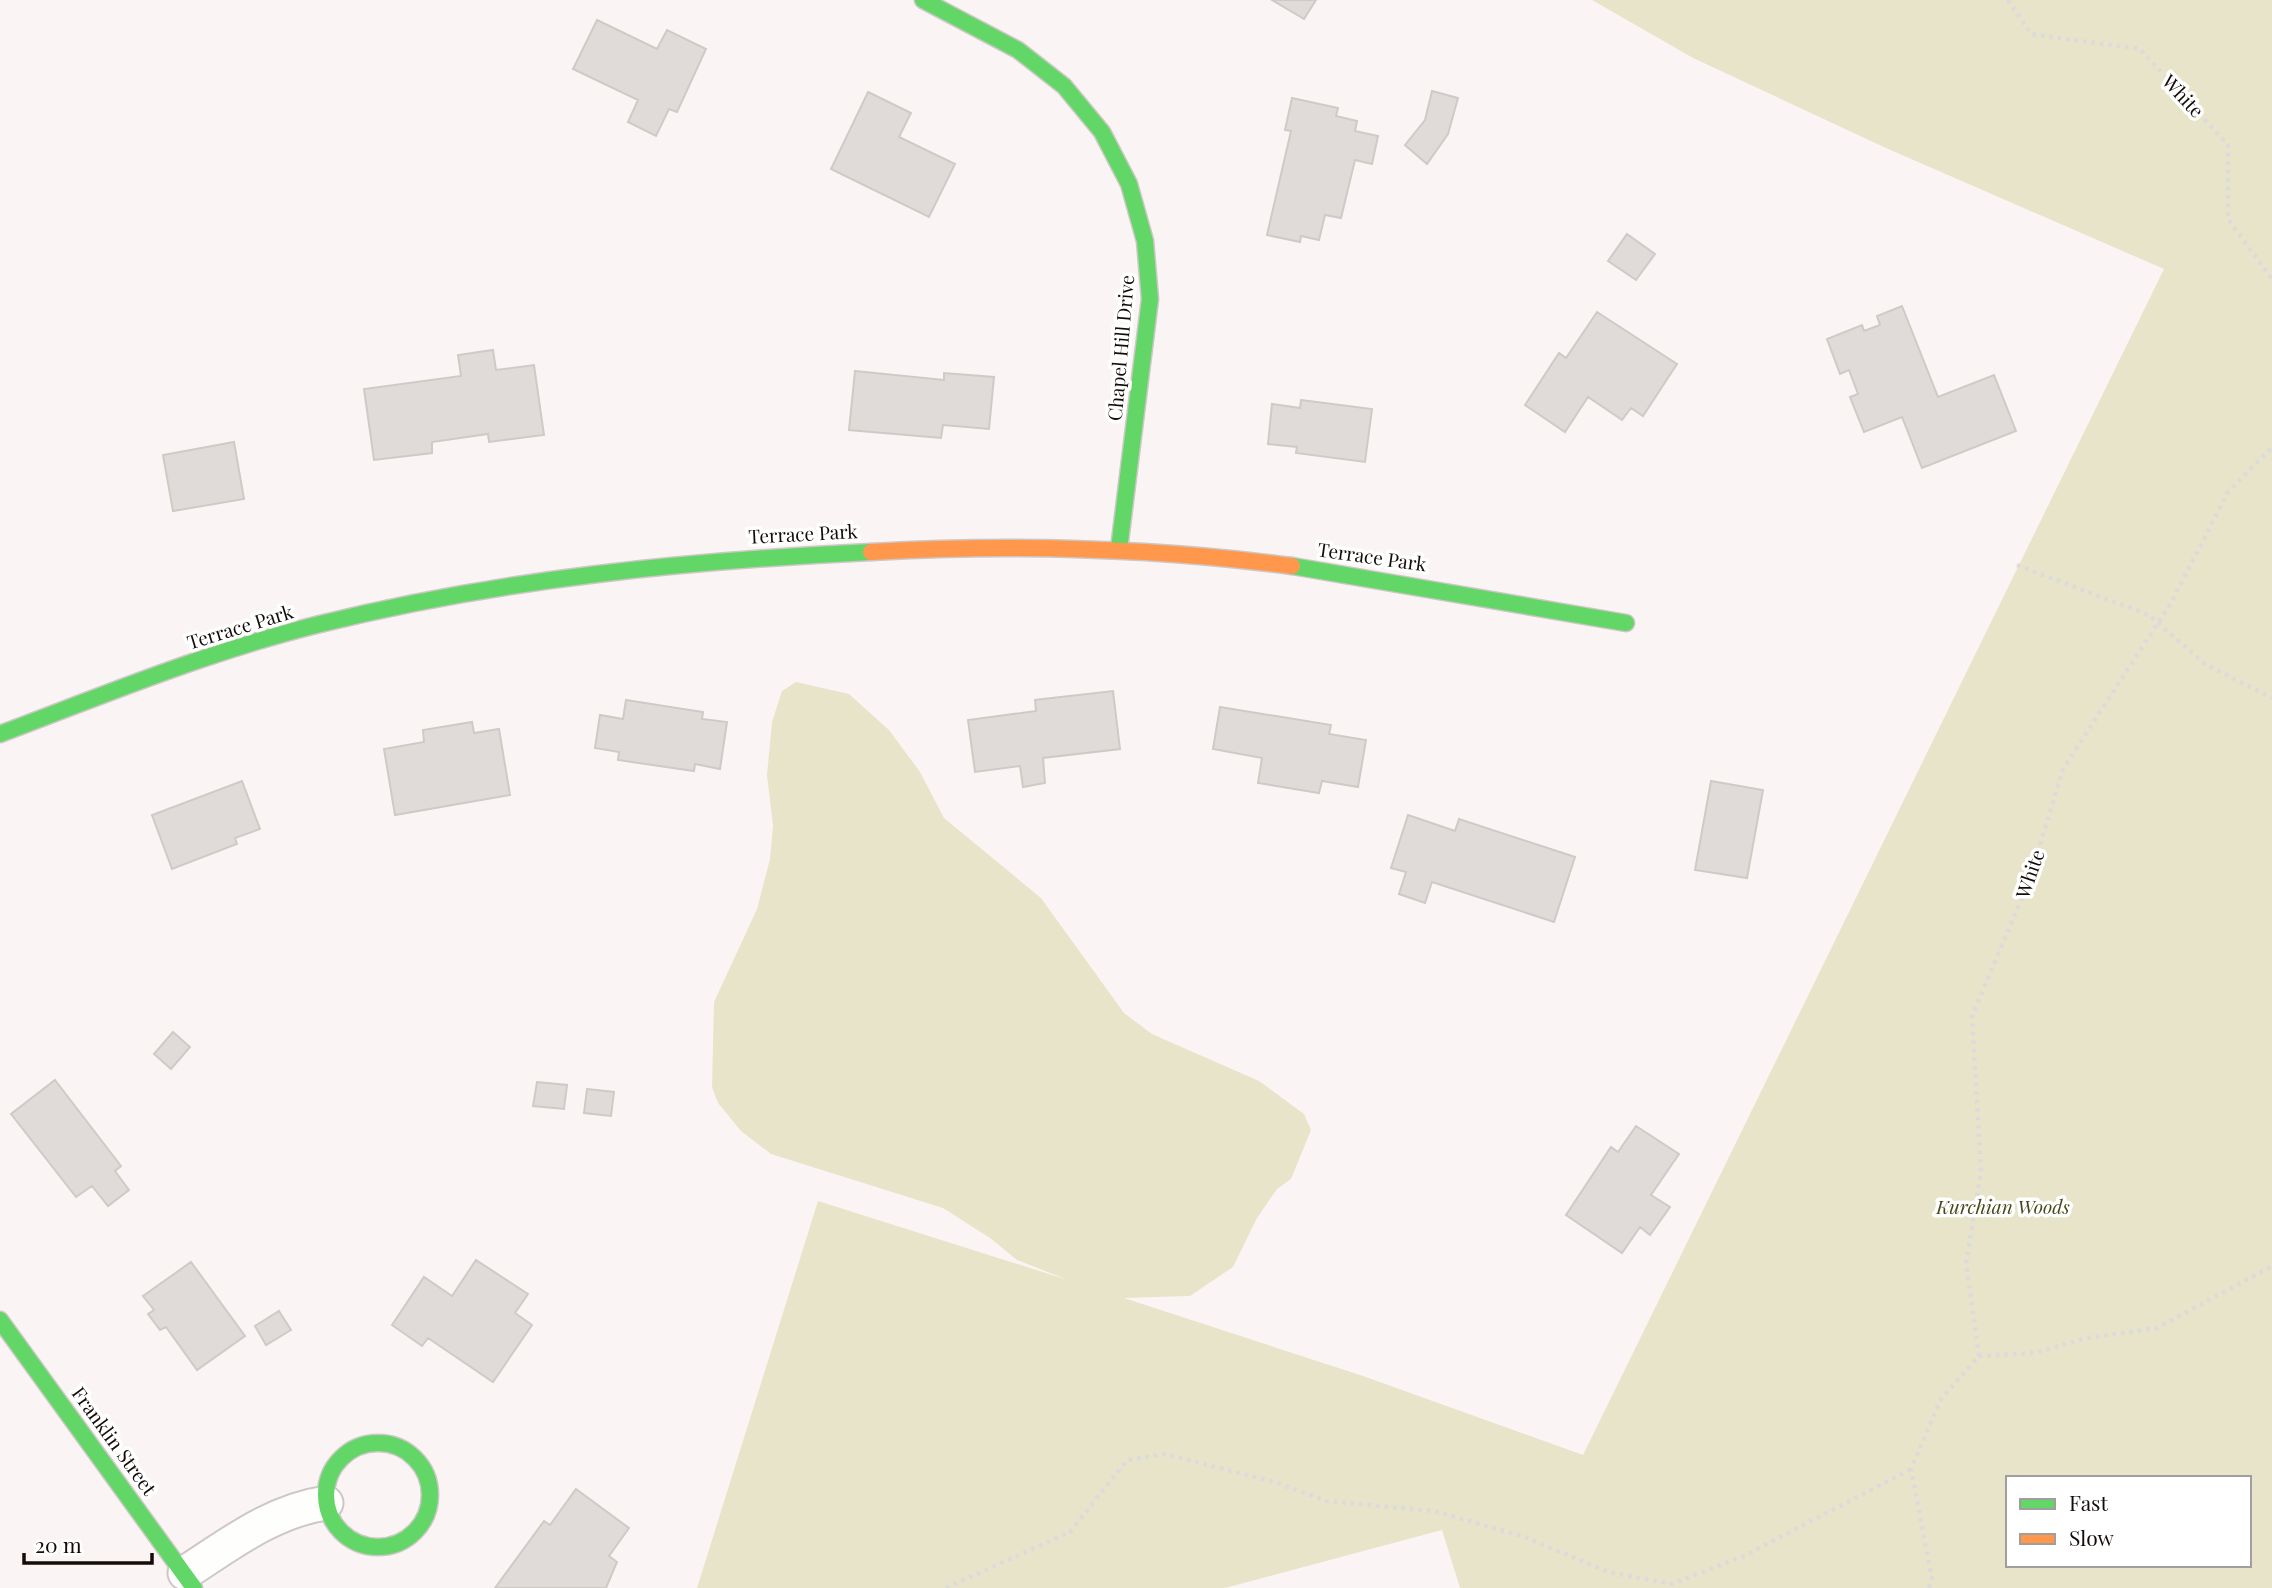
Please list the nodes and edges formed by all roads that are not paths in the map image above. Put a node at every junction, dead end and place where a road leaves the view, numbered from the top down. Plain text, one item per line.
1 (923, 0) edge
2 (1119, 549) junction
3 (1626, 623) dead end
4 (0, 734) edge
5 (0, 1320) edge
6 (326, 1503) junction
7 (190, 1581) edge

1 - 2 street, Chapel Hill Drive
2 - 3 street, Terrace Park
2 - 4 street, Terrace Park
5 - 7 street, Franklin Street
6 - 6 street
6 - 7 street

